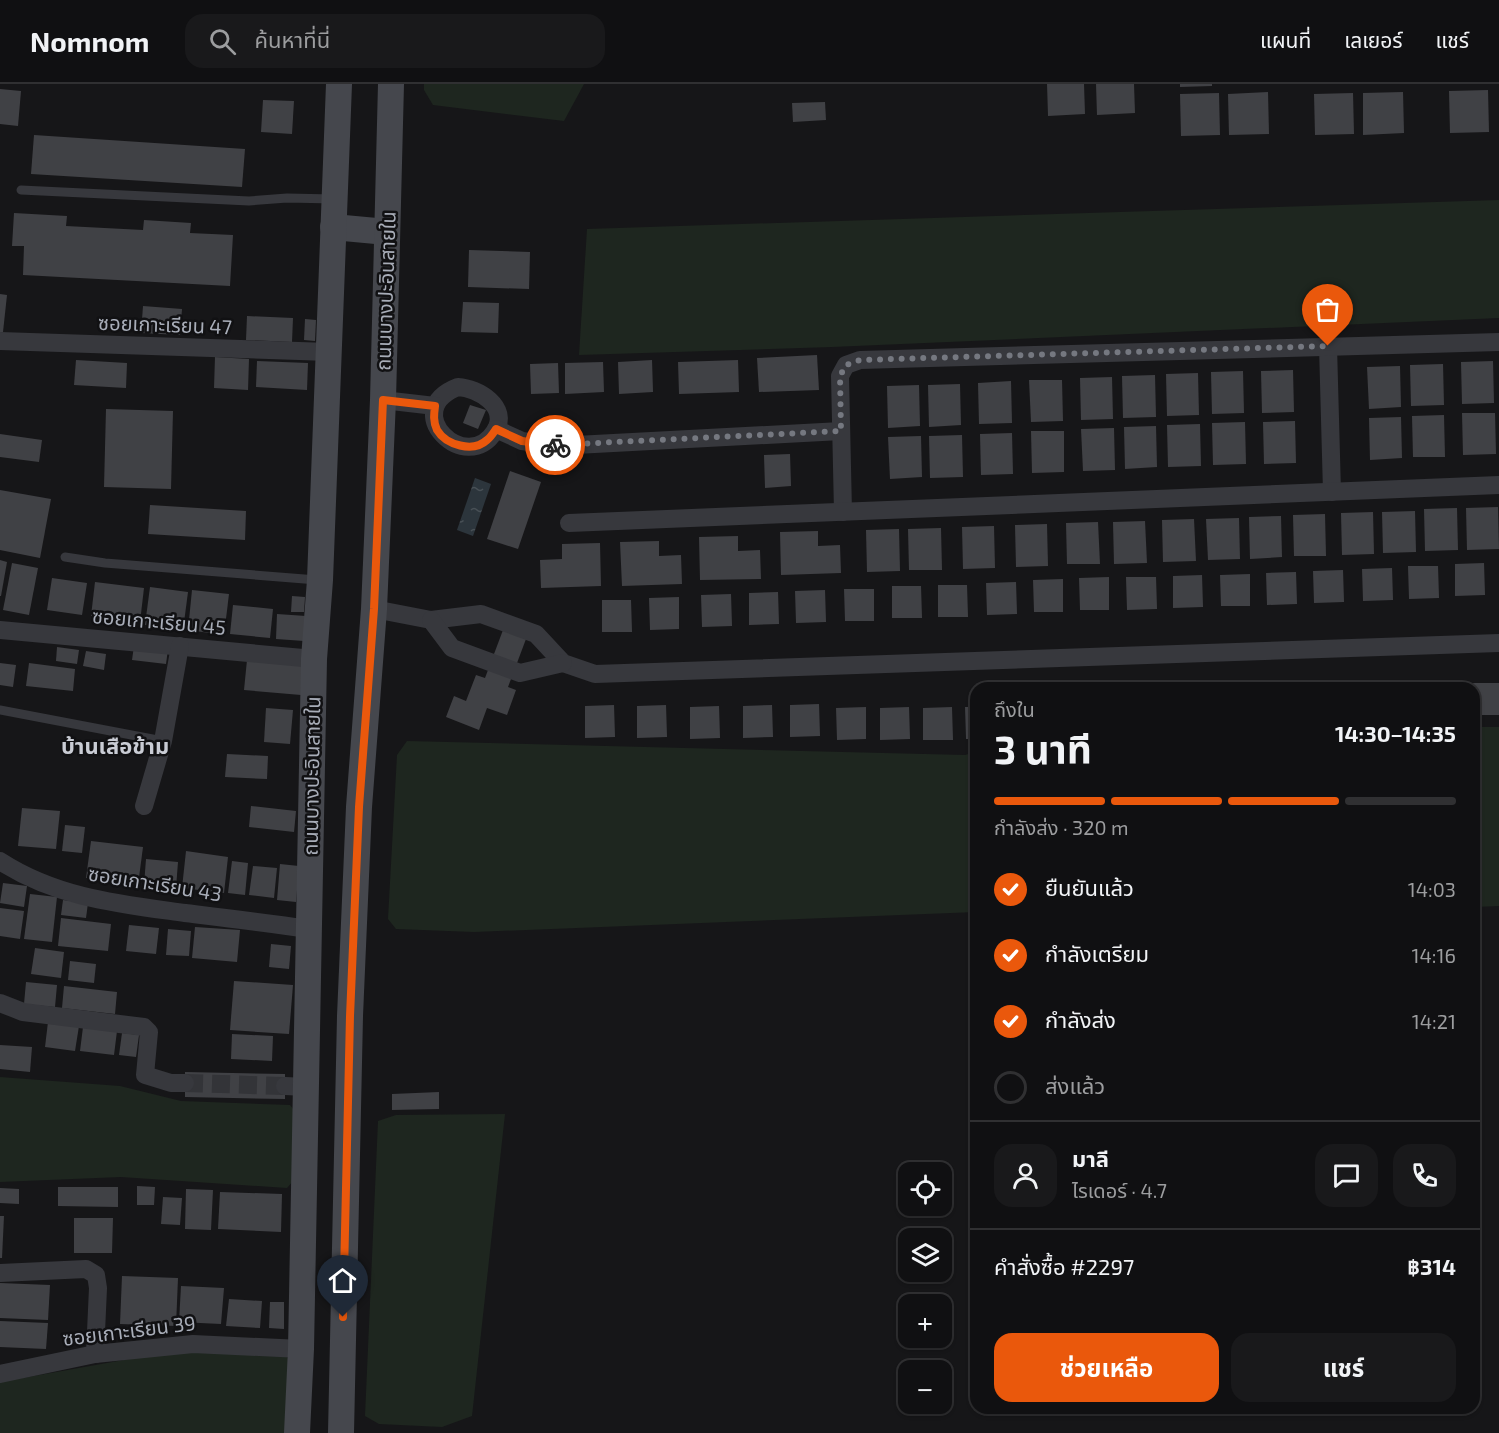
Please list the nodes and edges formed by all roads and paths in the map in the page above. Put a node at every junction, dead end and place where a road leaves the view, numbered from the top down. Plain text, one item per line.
1 (339, 84) edge
2 (391, 84) edge
3 (21, 190) dead end
4 (334, 199) junction
5 (333, 227) junction
6 (387, 232) junction
7 (0, 341) edge
8 (1499, 342) edge
9 (1328, 346) junction
10 (329, 352) junction
11 (383, 400) junction
12 (435, 406) junction
13 (496, 429) junction
14 (841, 431) junction
15 (1499, 485) edge
16 (1332, 492) junction
17 (843, 512) junction
18 (569, 523) dead end
19 (65, 557) dead end
20 (320, 580) junction
21 (374, 609) junction
22 (431, 620) junction
23 (0, 630) edge
24 (1499, 643) edge
25 (180, 646) junction
26 (314, 659) junction
27 (563, 663) junction
28 (0, 710) edge
29 (163, 741) junction
30 (144, 806) dead end
31 (0, 861) edge
32 (309, 928) junction
33 (0, 1003) edge
34 (185, 1083) tunnel mouth
35 (0, 1273) edge
36 (301, 1349) junction
37 (95, 1354) junction
38 (0, 1374) edge
39 (297, 1433) edge
40 (341, 1433) edge

1 - 4 main road, ถนนบางปะอินสายใน
2 - 6 main road, ถนนบางปะอินสายใน
3 - 4 lane
4 - 5 main road, ถนนบางปะอินสายใน
5 - 6 main road
5 - 10 main road, ถนนบางปะอินสายใน
6 - 11 main road, ถนนบางปะอินสายใน
7 - 10 street, ซอยเกาะเรียน 47
8 - 9 street
9 - 14 street
9 - 16 street
10 - 20 main road, ถนนบางปะอินสายใน
11 - 12 street
11 - 21 main road, ถนนบางปะอินสายใน
12 - 13 street
12 - 13 street
13 - 14 street
14 - 17 street
15 - 16 street
16 - 17 street
17 - 18 street
19 - 20 lane
20 - 26 main road, ถนนบางปะอินสายใน
21 - 22 street
21 - 40 main road, ถนนบางปะอินสายใน
22 - 27 street
22 - 27 street
23 - 25 street, ซอยเกาะเรียน 45
24 - 27 street
25 - 26 street, ซอยเกาะเรียน 45
25 - 29 street
26 - 32 main road, ถนนบางปะอินสายใน
28 - 29 lane
29 - 30 street
31 - 32 street, ซอยเกาะเรียน 43
32 - 36 main road, ถนนบางปะอินสายใน
33 - 34 street
35 - 37 street
36 - 37 street, ซอยเกาะเรียน 39
36 - 39 main road, ถนนบางปะอินสายใน
37 - 38 street, ซอยเกาะเรียน 39

